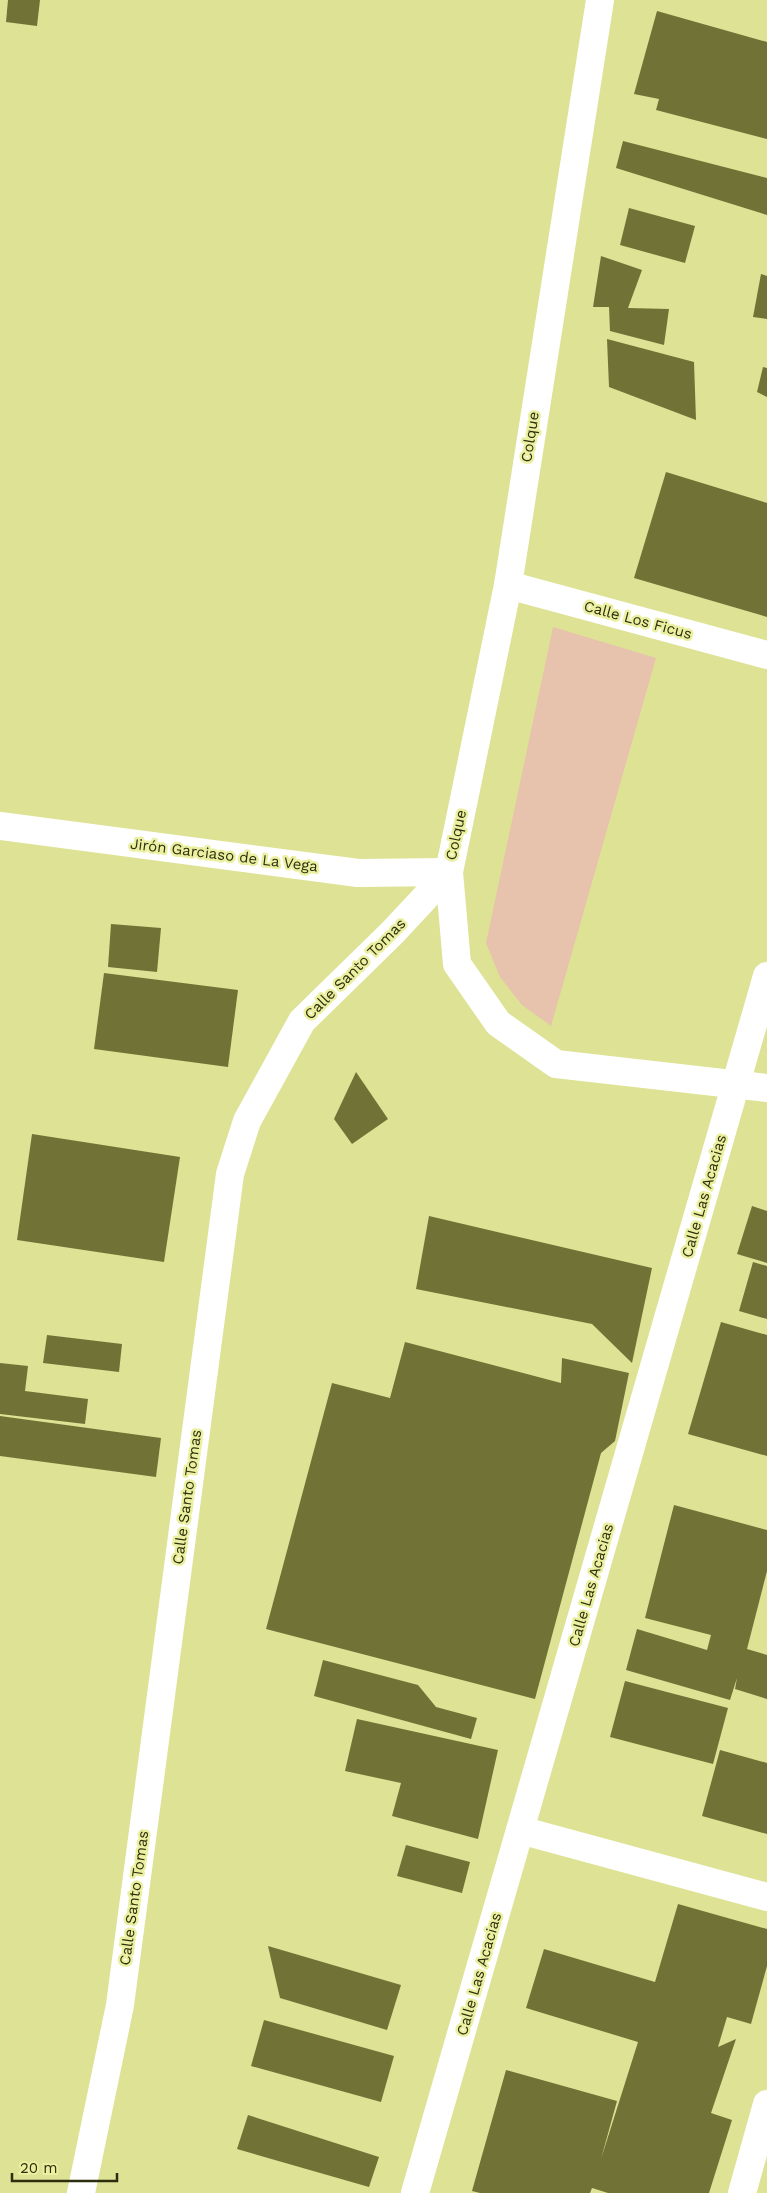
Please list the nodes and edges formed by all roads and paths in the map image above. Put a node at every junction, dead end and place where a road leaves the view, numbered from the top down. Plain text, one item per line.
1 (600, 0) edge
2 (508, 585) junction
3 (767, 655) edge
4 (0, 826) edge
5 (449, 872) junction
6 (767, 976) edge
7 (736, 1085) junction
8 (767, 1088) edge
9 (520, 1830) junction
10 (767, 1897) edge
11 (767, 2104) edge
12 (81, 2193) edge
13 (415, 2193) edge
14 (742, 2193) edge

1 - 2 street, Colque
2 - 3 street, Calle Los Ficus
2 - 5 street, Colque
4 - 5 street, Jirón Garciaso de La Vega
5 - 7 street
5 - 12 street, Calle Santo Tomas
6 - 7 street, Calle Las Acacias
7 - 8 street
7 - 9 street, Calle Las Acacias
9 - 10 street
9 - 13 street, Calle Las Acacias
11 - 14 street

